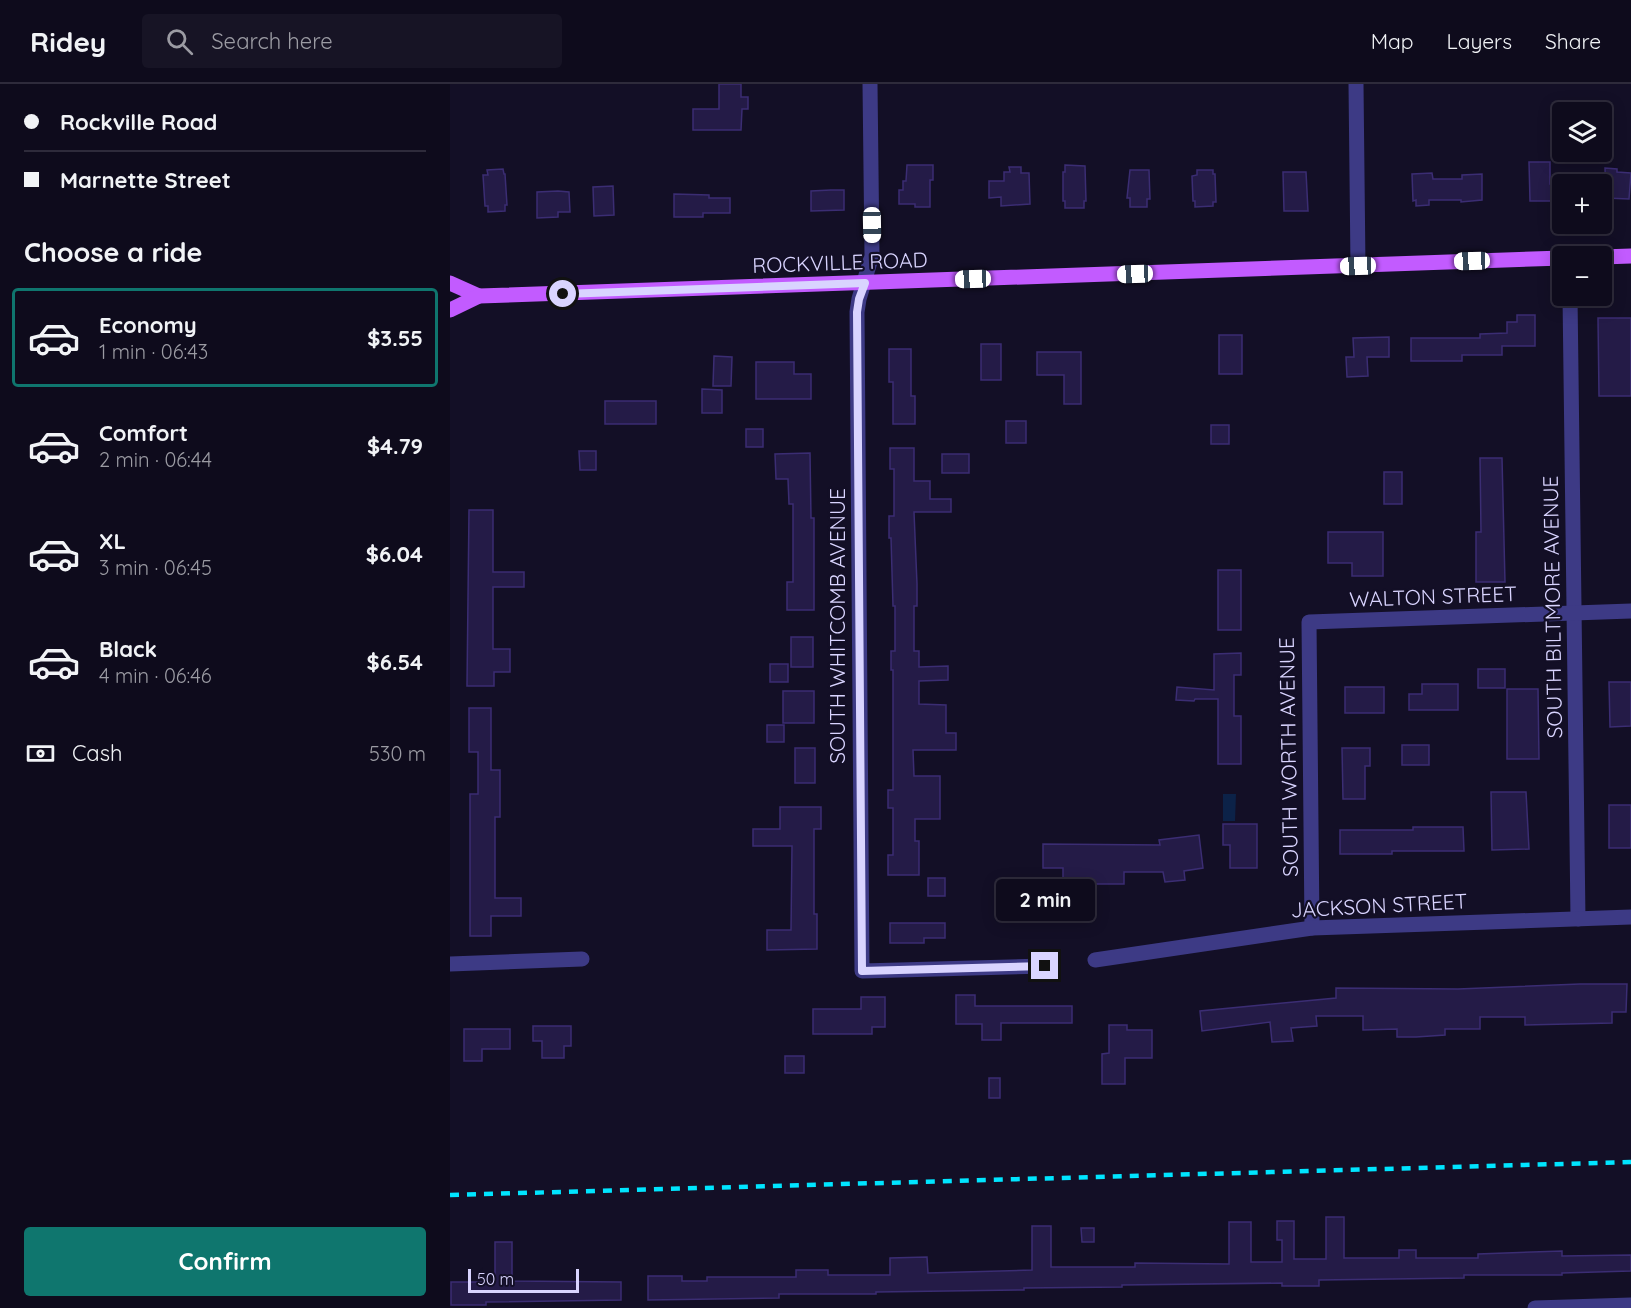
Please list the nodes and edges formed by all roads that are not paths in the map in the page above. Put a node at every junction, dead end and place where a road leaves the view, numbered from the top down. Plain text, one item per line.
1 (870, 84) edge
2 (1356, 84) edge
3 (1631, 256) edge
4 (1612, 257) edge
5 (1552, 258) edge
6 (1358, 266) junction
7 (450, 283) edge
8 (865, 283) junction
9 (479, 296) junction
10 (1570, 306) edge
11 (450, 310) edge
12 (1631, 611) edge
13 (1574, 613) junction
14 (1309, 622) joint
15 (1631, 917) edge
16 (1578, 919) junction
17 (1312, 927) junction
18 (582, 960) dead end
19 (1095, 960) dead end
20 (450, 964) edge
21 (1045, 966) dead end
22 (1631, 1305) edge
23 (1535, 1308) edge
24 (1570, 1308) edge

1 - 8 street, SOUTH WHITCOMB AVENUE
2 - 6 street
3 - 4 main road
5 - 6 main road, ROCKVILLE ROAD
6 - 8 main road, ROCKVILLE ROAD
7 - 9 main road, ROCKVILLE ROAD
8 - 9 main road, ROCKVILLE ROAD
8 - 21 street, SOUTH WHITCOMB AVENUE
9 - 11 main road, ROCKVILLE ROAD
10 - 13 street, SOUTH BILTMORE AVENUE
12 - 13 street, WALTON STREET
13 - 14 street, WALTON STREET
13 - 16 street, SOUTH BILTMORE AVENUE
14 - 17 street, SOUTH WORTH AVENUE
15 - 16 street, JACKSON STREET
16 - 17 street, JACKSON STREET
17 - 19 street, JACKSON STREET
18 - 20 street
22 - 24 street
23 - 24 street

